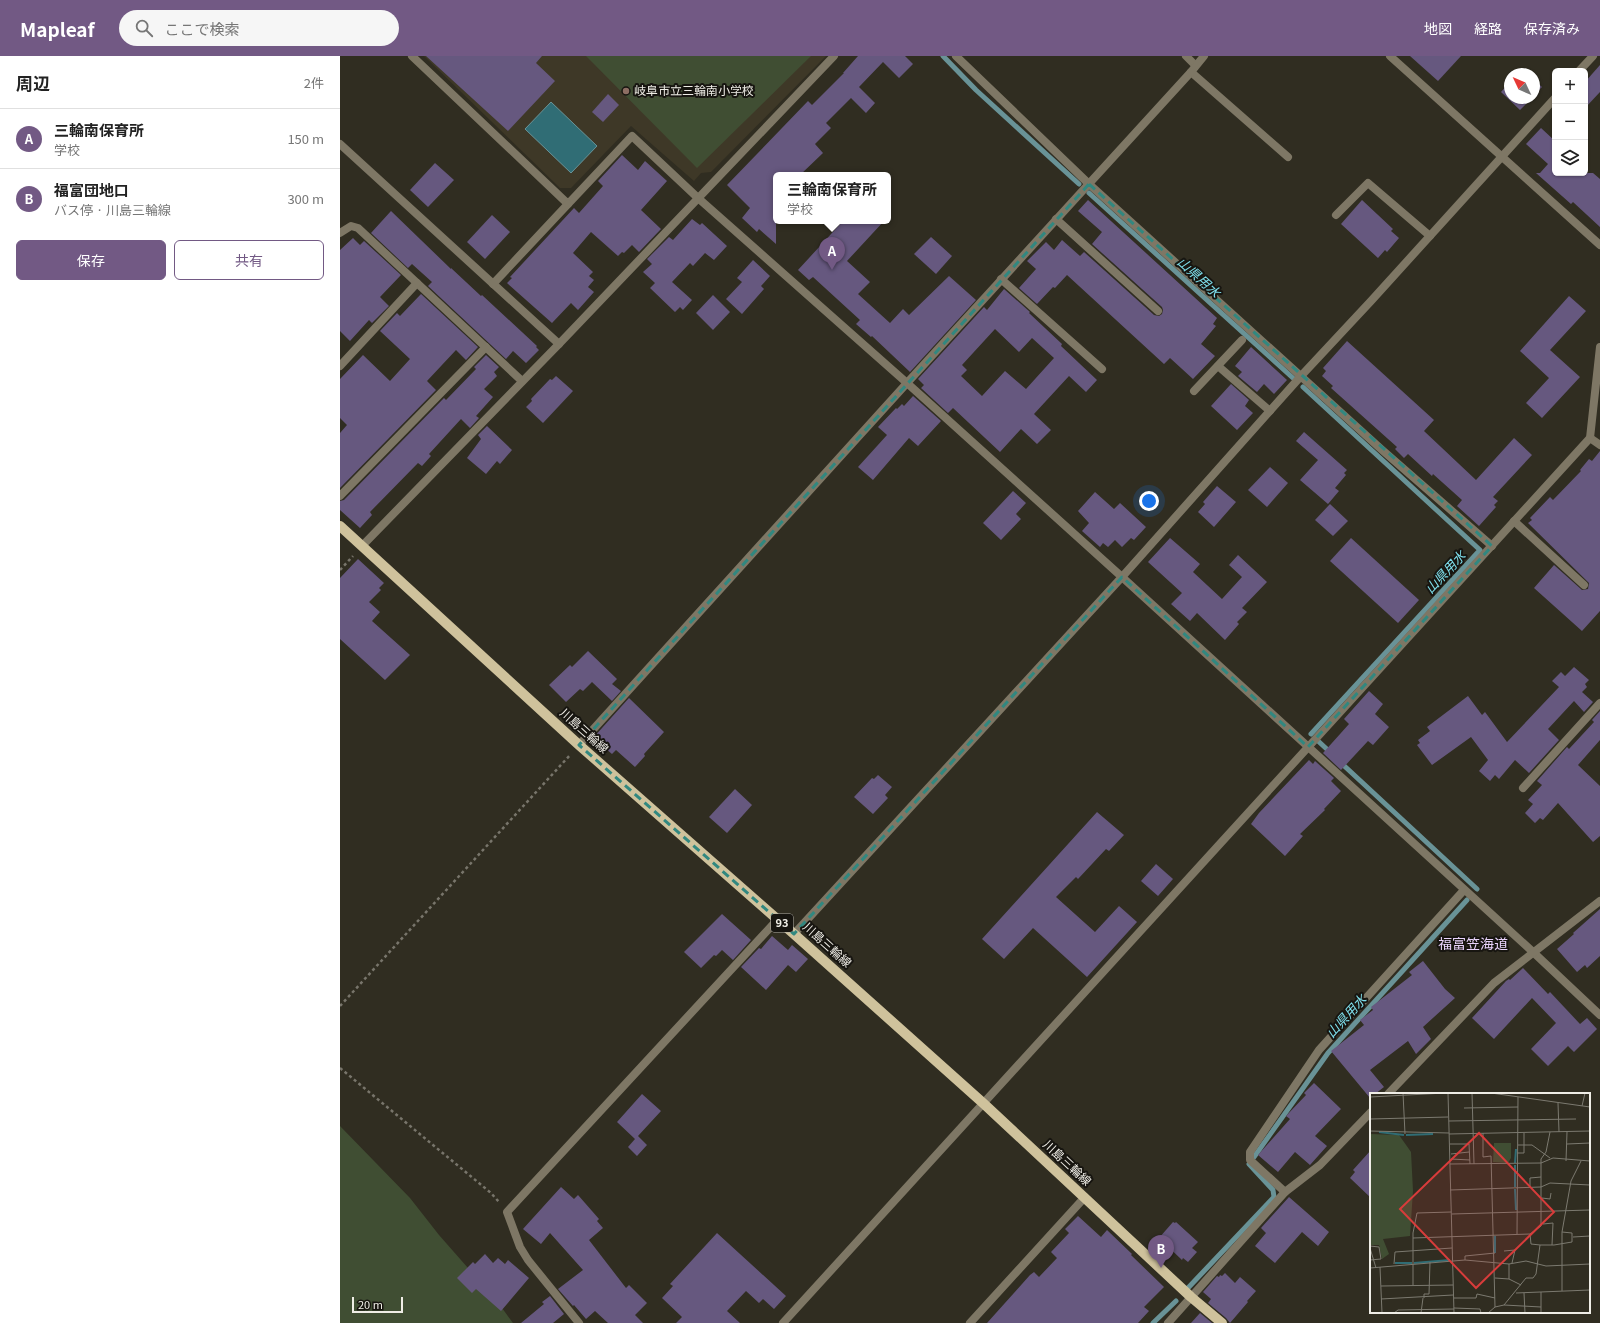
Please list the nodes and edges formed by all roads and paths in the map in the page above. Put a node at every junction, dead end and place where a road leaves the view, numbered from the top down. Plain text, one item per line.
1 (412, 56) edge
2 (834, 56) edge
3 (956, 56) edge
4 (1186, 56) edge
5 (1204, 56) edge
6 (1390, 56) edge
7 (1593, 56) edge
8 (1193, 68) junction
9 (1582, 68) edge
10 (1552, 101) edge
11 (340, 144) edge
12 (1288, 157) dead end
13 (1502, 157) junction
14 (1089, 184) junction
15 (698, 198) junction
16 (568, 204) junction
17 (1336, 215) dead end
18 (1056, 219) junction
19 (340, 234) edge
20 (1430, 236) junction
21 (1600, 245) edge
22 (1001, 279) junction
23 (417, 283) junction
24 (493, 284) junction
25 (1158, 310) dead end
26 (1242, 340) dead end
27 (559, 344) junction
28 (486, 347) junction
29 (1600, 347) edge
30 (340, 366) edge
31 (1218, 366) junction
32 (1102, 370) dead end
33 (1301, 376) junction
34 (522, 381) junction
35 (907, 383) junction
36 (1194, 391) dead end
37 (1270, 411) junction
38 (1590, 438) junction
39 (1600, 445) edge
40 (340, 496) edge
41 (1514, 521) junction
42 (340, 526) edge
43 (362, 546) junction
44 (1492, 546) junction
45 (340, 570) edge
46 (1122, 577) junction
47 (1584, 585) dead end
48 (1600, 702) edge
49 (579, 745) junction
50 (1308, 747) junction
51 (1523, 788) dead end
52 (1464, 890) junction
53 (1600, 901) edge
54 (778, 919) junction
55 (794, 934) junction
56 (1533, 952) junction
57 (340, 1006) edge
58 (1600, 1016) edge
59 (340, 1068) edge
60 (1389, 1093) edge
61 (983, 1103) junction
62 (1370, 1113) edge
63 (1285, 1192) junction
64 (1085, 1197) junction
65 (507, 1212) junction
66 (1191, 1297) junction
67 (579, 1323) edge
68 (783, 1323) edge
69 (970, 1323) edge
70 (1168, 1323) edge
71 (1222, 1323) edge

1 - 16 street
2 - 15 street
3 - 14 street
4 - 8 street
5 - 8 street
6 - 13 street
7 - 9 street
8 - 12 street
8 - 14 street
10 - 13 street
11 - 24 street
13 - 20 street
13 - 21 street
14 - 18 street
14 - 33 street
15 - 16 street
15 - 27 street
15 - 35 street
16 - 24 street
17 - 20 street
18 - 22 street
18 - 25 street
19 - 23 street
20 - 33 street
22 - 32 street
22 - 35 street
23 - 28 street
23 - 30 street
24 - 27 street
26 - 31 street
27 - 34 street
28 - 34 street
28 - 40 street
29 - 38 street
31 - 36 street
31 - 37 street
33 - 37 street
33 - 44 street
34 - 43 street
35 - 46 street
35 - 49 street
37 - 46 street
38 - 39 street
38 - 41 street
41 - 44 street
41 - 47 street
42 - 43 main road, 川島三輪線 / 93
43 - 45 path
43 - 49 main road, 川島三輪線 / 93
44 - 50 street
46 - 50 street
46 - 55 street
48 - 51 street
49 - 54 main road, 川島三輪線 / 93
49 - 57 path
50 - 52 street
50 - 61 street
52 - 56 street
52 - 63 street
53 - 56 street
54 - 55 main road, 川島三輪線 / 93
54 - 65 street
55 - 61 main road, 川島三輪線 / 93
56 - 58 street
56 - 60 street
59 - 65 path
61 - 64 main road, 川島三輪線 / 93
61 - 68 street
62 - 63 street
63 - 66 street
64 - 66 main road, 川島三輪線 / 93
64 - 69 street
65 - 67 street
66 - 70 street
66 - 71 main road, 川島三輪線 / 93

